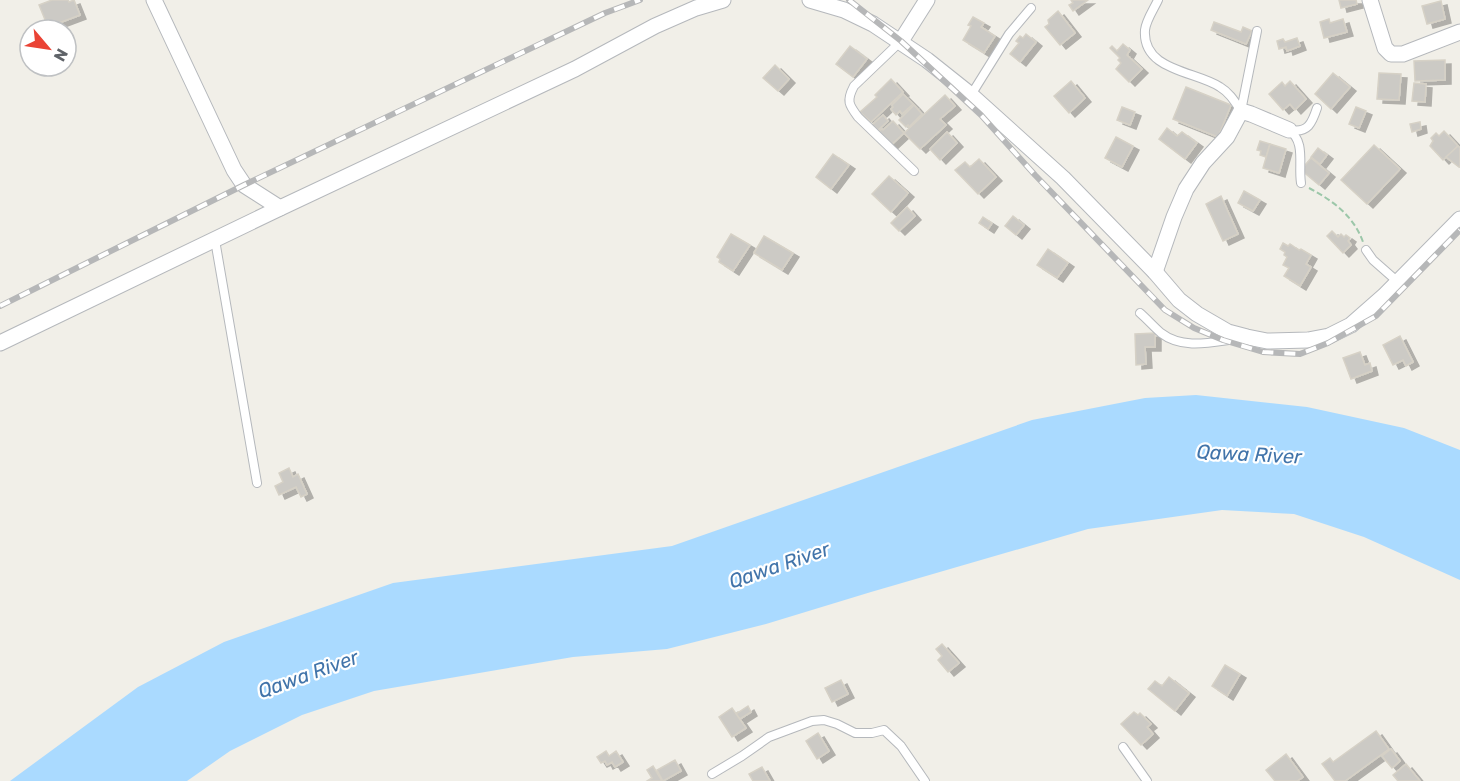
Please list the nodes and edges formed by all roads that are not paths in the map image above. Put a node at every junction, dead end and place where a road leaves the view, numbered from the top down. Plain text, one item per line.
1 (154, 0) edge
2 (723, 0) edge
3 (810, 0) edge
4 (927, 0) edge
5 (1158, 0) edge
6 (1370, 0) edge
7 (844, 5) edge
8 (1031, 8) dead end
9 (1257, 31) dead end
10 (1460, 32) edge
11 (901, 41) junction
12 (971, 95) junction
13 (1317, 108) dead end
14 (1241, 111) junction
15 (1289, 130) junction
16 (914, 171) dead end
17 (1301, 183) road end
18 (280, 208) junction
19 (1460, 219) edge
20 (215, 240) junction
21 (1366, 250) road end
22 (1155, 272) junction
23 (1398, 282) junction
24 (1140, 313) dead end
25 (1247, 337) junction
26 (0, 343) edge
27 (257, 483) dead end
28 (1123, 747) dead end
29 (712, 774) dead end
30 (925, 781) edge
31 (1147, 781) edge

1 - 18 street
2 - 18 street
3 - 7 street
4 - 11 street
5 - 14 lane
6 - 10 street
7 - 11 street
8 - 12 lane
9 - 14 lane
11 - 12 street
11 - 16 lane
12 - 22 street
13 - 15 lane
14 - 15 street
14 - 22 street
15 - 17 lane
18 - 20 street
19 - 23 street
20 - 26 street
20 - 27 lane
21 - 23 lane
22 - 25 street
23 - 25 street
24 - 25 lane
28 - 31 lane
29 - 30 lane

